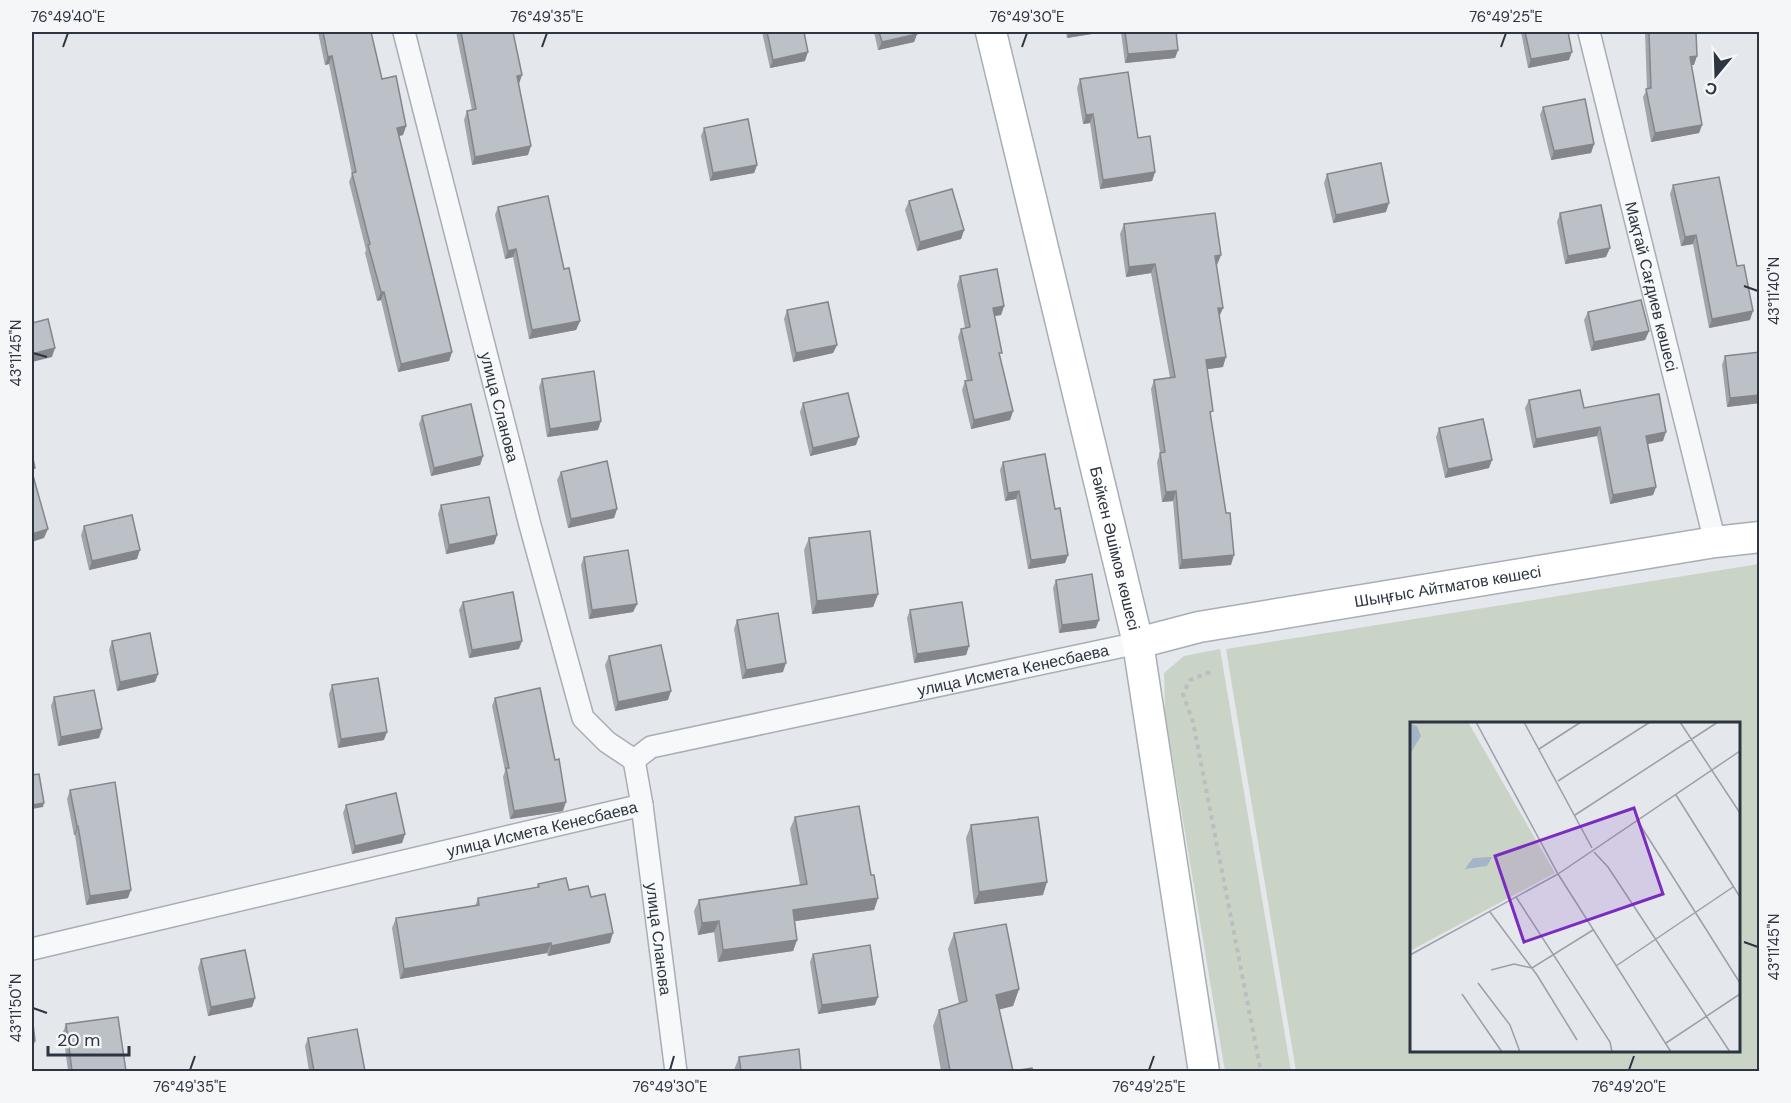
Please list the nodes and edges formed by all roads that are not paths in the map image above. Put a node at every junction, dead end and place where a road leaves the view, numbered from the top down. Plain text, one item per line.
1 (404, 32) edge
2 (991, 32) edge
3 (1589, 32) edge
4 (1760, 537) edge
5 (1716, 542) junction
6 (1138, 643) junction
7 (634, 760) junction
8 (642, 806) junction
9 (32, 949) edge
10 (676, 1071) edge
11 (1204, 1071) edge

1 - 7 street, улица Сланова
2 - 6 main road, Бәйкен Әшімов көшесі
3 - 5 street, Мақтай Сағдиев көшесі
4 - 5 main road, Шыңғыс Айтматов көшесі
5 - 6 main road, Шыңғыс Айтматов көшесі
6 - 7 street, улица Исмета Кенесбаева
6 - 11 main road, Бәйкен Әшімов көшесі
7 - 8 street, улица Исмета Кенесбаева
8 - 9 street, улица Исмета Кенесбаева
8 - 10 street, улица Сланова

